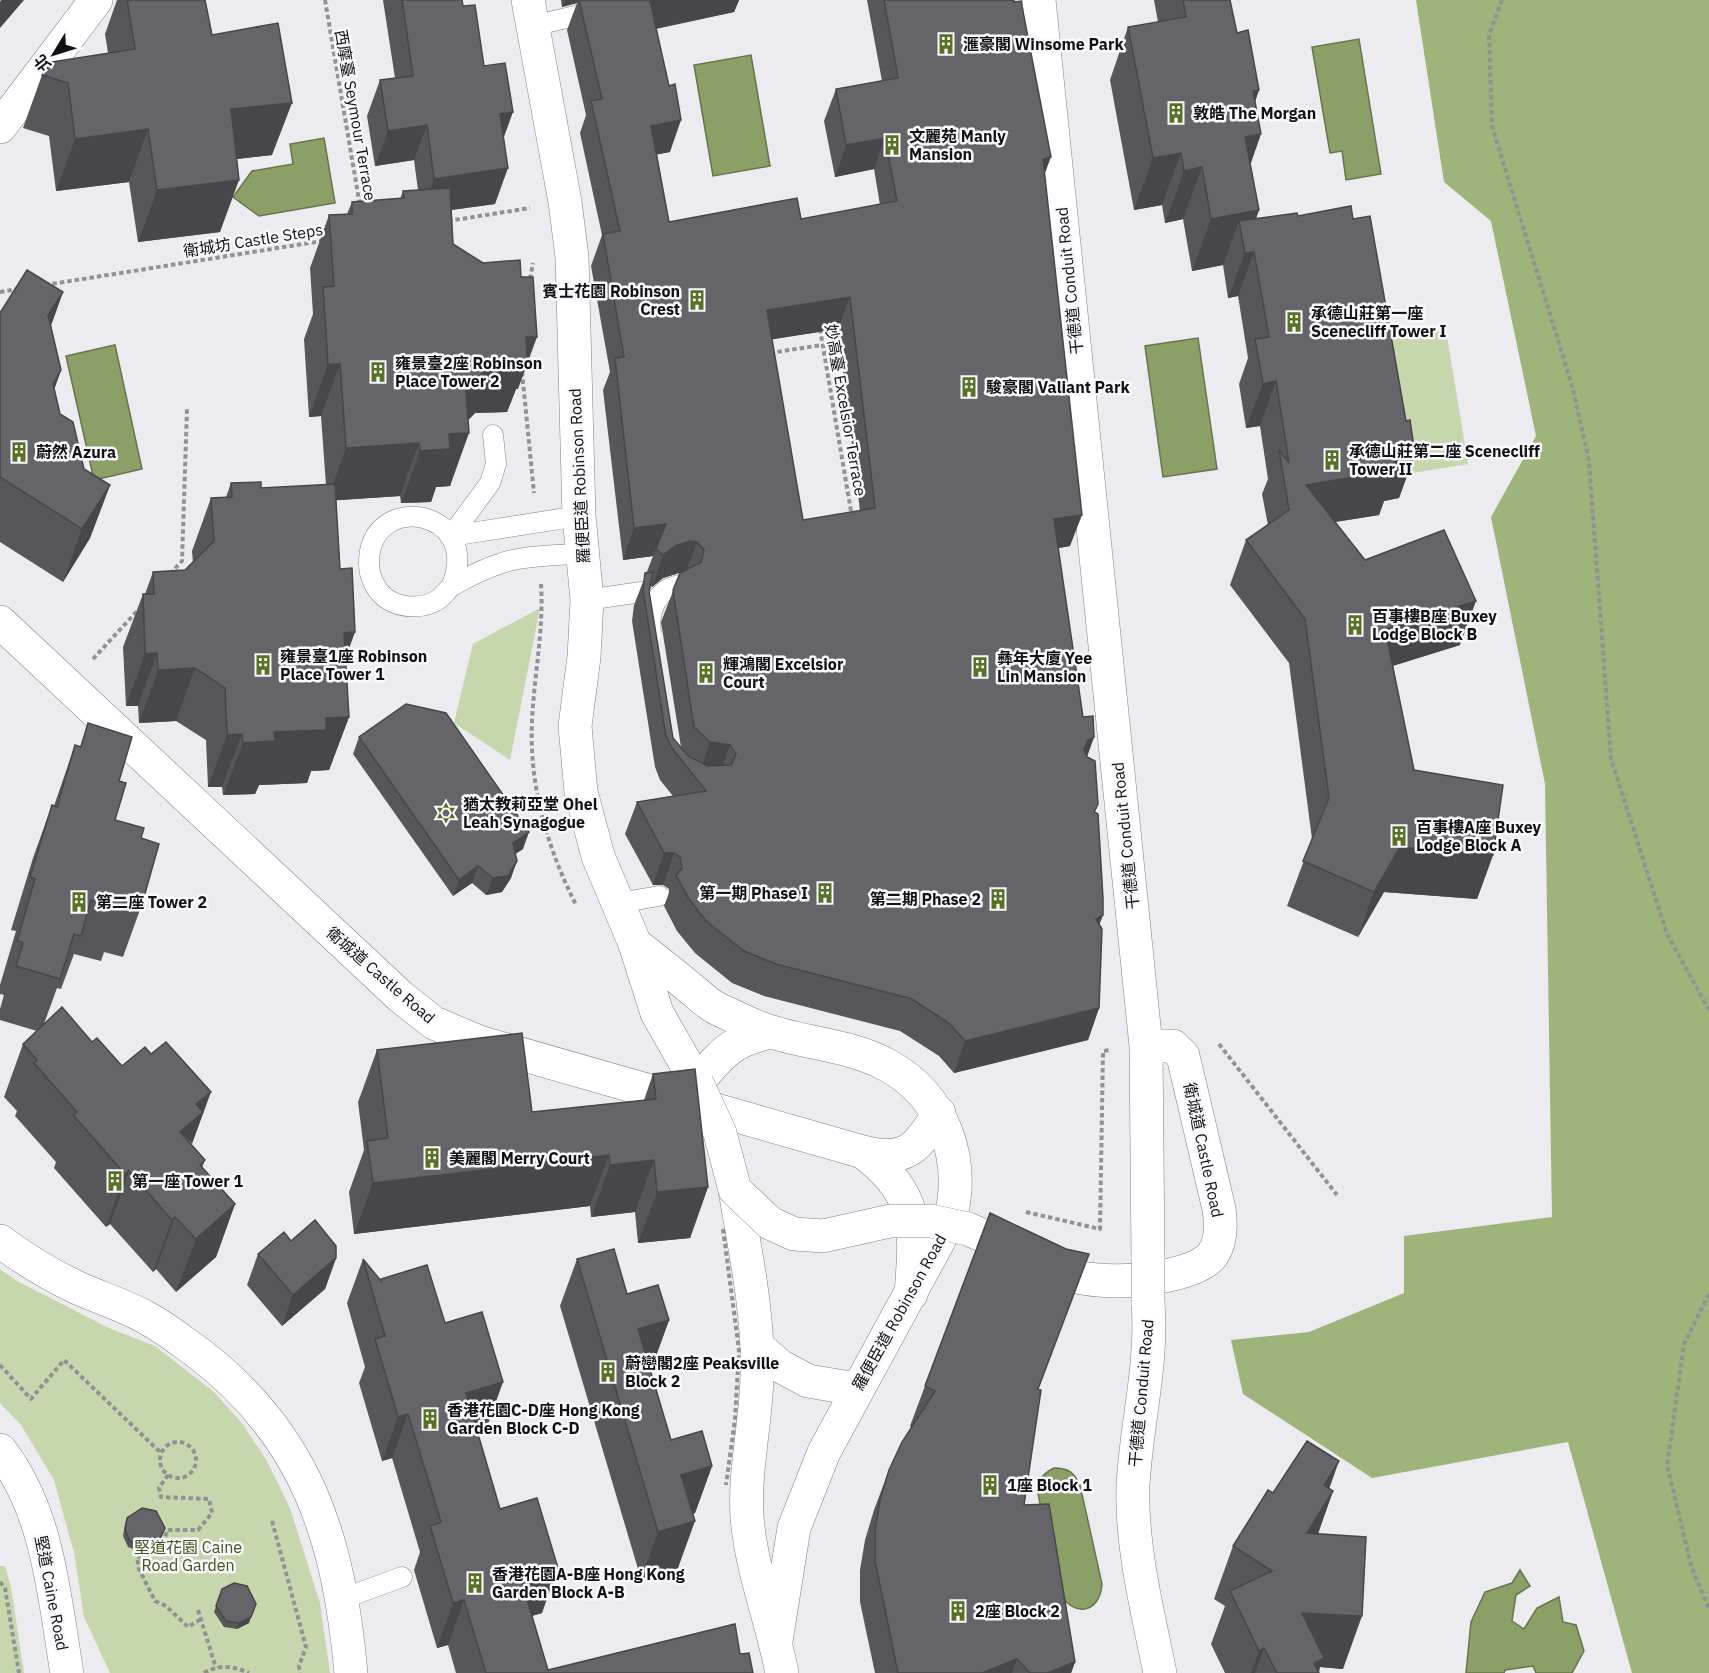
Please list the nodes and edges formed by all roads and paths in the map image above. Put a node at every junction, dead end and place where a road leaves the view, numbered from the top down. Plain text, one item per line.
1 (96, 0) edge
2 (325, 0) edge
3 (1039, 0) edge
4 (1502, 0) edge
5 (617, 7) edge
6 (530, 13) edge
7 (0, 127) edge
8 (535, 207) dead end
9 (360, 211) edge
10 (444, 222) edge
11 (329, 240) edge
12 (536, 251) dead end
13 (35, 286) edge
14 (528, 286) edge
15 (24, 288) edge
16 (0, 292) edge
17 (818, 322) edge
18 (822, 345) junction
19 (764, 354) edge
20 (522, 368) edge
21 (187, 408) dead end
22 (493, 435) edge
23 (579, 516) junction
24 (537, 522) junction
25 (853, 527) edge
26 (451, 536) junction
27 (583, 553) junction
28 (539, 558) junction
29 (166, 578) edge
30 (681, 585) edge
31 (451, 587) junction
32 (641, 592) edge
33 (542, 597) dead end
34 (587, 600) junction
35 (143, 604) edge
36 (0, 622) edge
37 (654, 656) edge
38 (89, 664) dead end
39 (659, 896) edge
40 (618, 903) junction
41 (635, 944) junction
42 (1709, 1010) edge
43 (771, 1032) junction
44 (1218, 1042) dead end
45 (1133, 1047) junction
46 (697, 1083) junction
47 (939, 1113) junction
48 (863, 1152) junction
49 (735, 1190) junction
50 (1337, 1195) dead end
51 (1016, 1208) dead end
52 (723, 1226) dead end
53 (0, 1241) edge
54 (911, 1294) junction
55 (1709, 1294) edge
56 (757, 1346) junction
57 (0, 1365) edge
58 (856, 1389) junction
59 (0, 1450) edge
60 (161, 1453) junction
61 (168, 1475) junction
62 (736, 1485) junction
63 (272, 1521) dead end
64 (402, 1577) dead end
65 (0, 1582) edge
66 (342, 1599) junction
67 (1709, 1609) edge
68 (198, 1610) dead end
69 (201, 1618) junction
70 (776, 1641) junction
71 (216, 1668) junction
72 (19, 1673) edge
73 (67, 1673) edge
74 (204, 1673) edge
75 (249, 1673) edge
76 (300, 1673) edge
77 (351, 1673) edge
78 (782, 1673) edge
79 (1160, 1673) edge

1 - 7 street
2 - 9 path, 西摩臺 Seymour Terrace
3 - 45 street, 干德道 Conduit Road
4 - 42 path
5 - 6 lane
6 - 23 street, 羅便臣道 Robinson Road
8 - 10 path
11 - 13 path, 衛城坊 Castle Steps
12 - 14 path
15 - 16 path
17 - 18 path, 妙高臺 Excelsior Terrace
18 - 19 path
18 - 25 path, 妙高臺 Excelsior Terrace
20 - 24 path
21 - 29 path
22 - 26 lane
23 - 24 lane
23 - 27 street, 羅便臣道 Robinson Road
24 - 26 lane
26 - 31 lane
26 - 31 lane
27 - 28 lane
27 - 34 street, 羅便臣道 Robinson Road
28 - 31 lane
28 - 33 path
30 - 37 lane, bridge
32 - 34 lane
34 - 40 street, 羅便臣道 Robinson Road
35 - 38 path
36 - 48 street, 衛城道 Castle Road
39 - 40 lane
40 - 41 street, 羅便臣道 Robinson Road
41 - 43 street, 羅便臣道 Robinson Road
41 - 46 street, 羅便臣道 Robinson Road
43 - 46 street
43 - 47 street, 羅便臣道 Robinson Road
44 - 50 path
45 - 49 street, 衛城道 Castle Road, bridge
45 - 51 path
45 - 79 street, 干德道 Conduit Road, bridge
46 - 49 street, 羅便臣道 Robinson Road, bridge
47 - 48 street, 衛城道 Castle Road
47 - 54 street, 羅便臣道 Robinson Road
48 - 54 street, 衛城道 Castle Road
49 - 56 street, 羅便臣道 Robinson Road
52 - 62 path, bridge
53 - 66 street
54 - 58 street, 羅便臣道 Robinson Road
55 - 67 path
56 - 58 street
56 - 62 street, 羅便臣道 Robinson Road
57 - 60 path
58 - 70 street, 羅便臣道 Robinson Road
59 - 73 street, 堅道 Caine Road
60 - 61 path
60 - 61 path
61 - 69 path
62 - 70 street, 羅便臣道 Robinson Road
63 - 76 path
64 - 66 lane
65 - 72 path
66 - 77 street
68 - 69 path
69 - 71 path
70 - 78 street, 羅便臣道 Robinson Road
71 - 74 path
71 - 75 path

